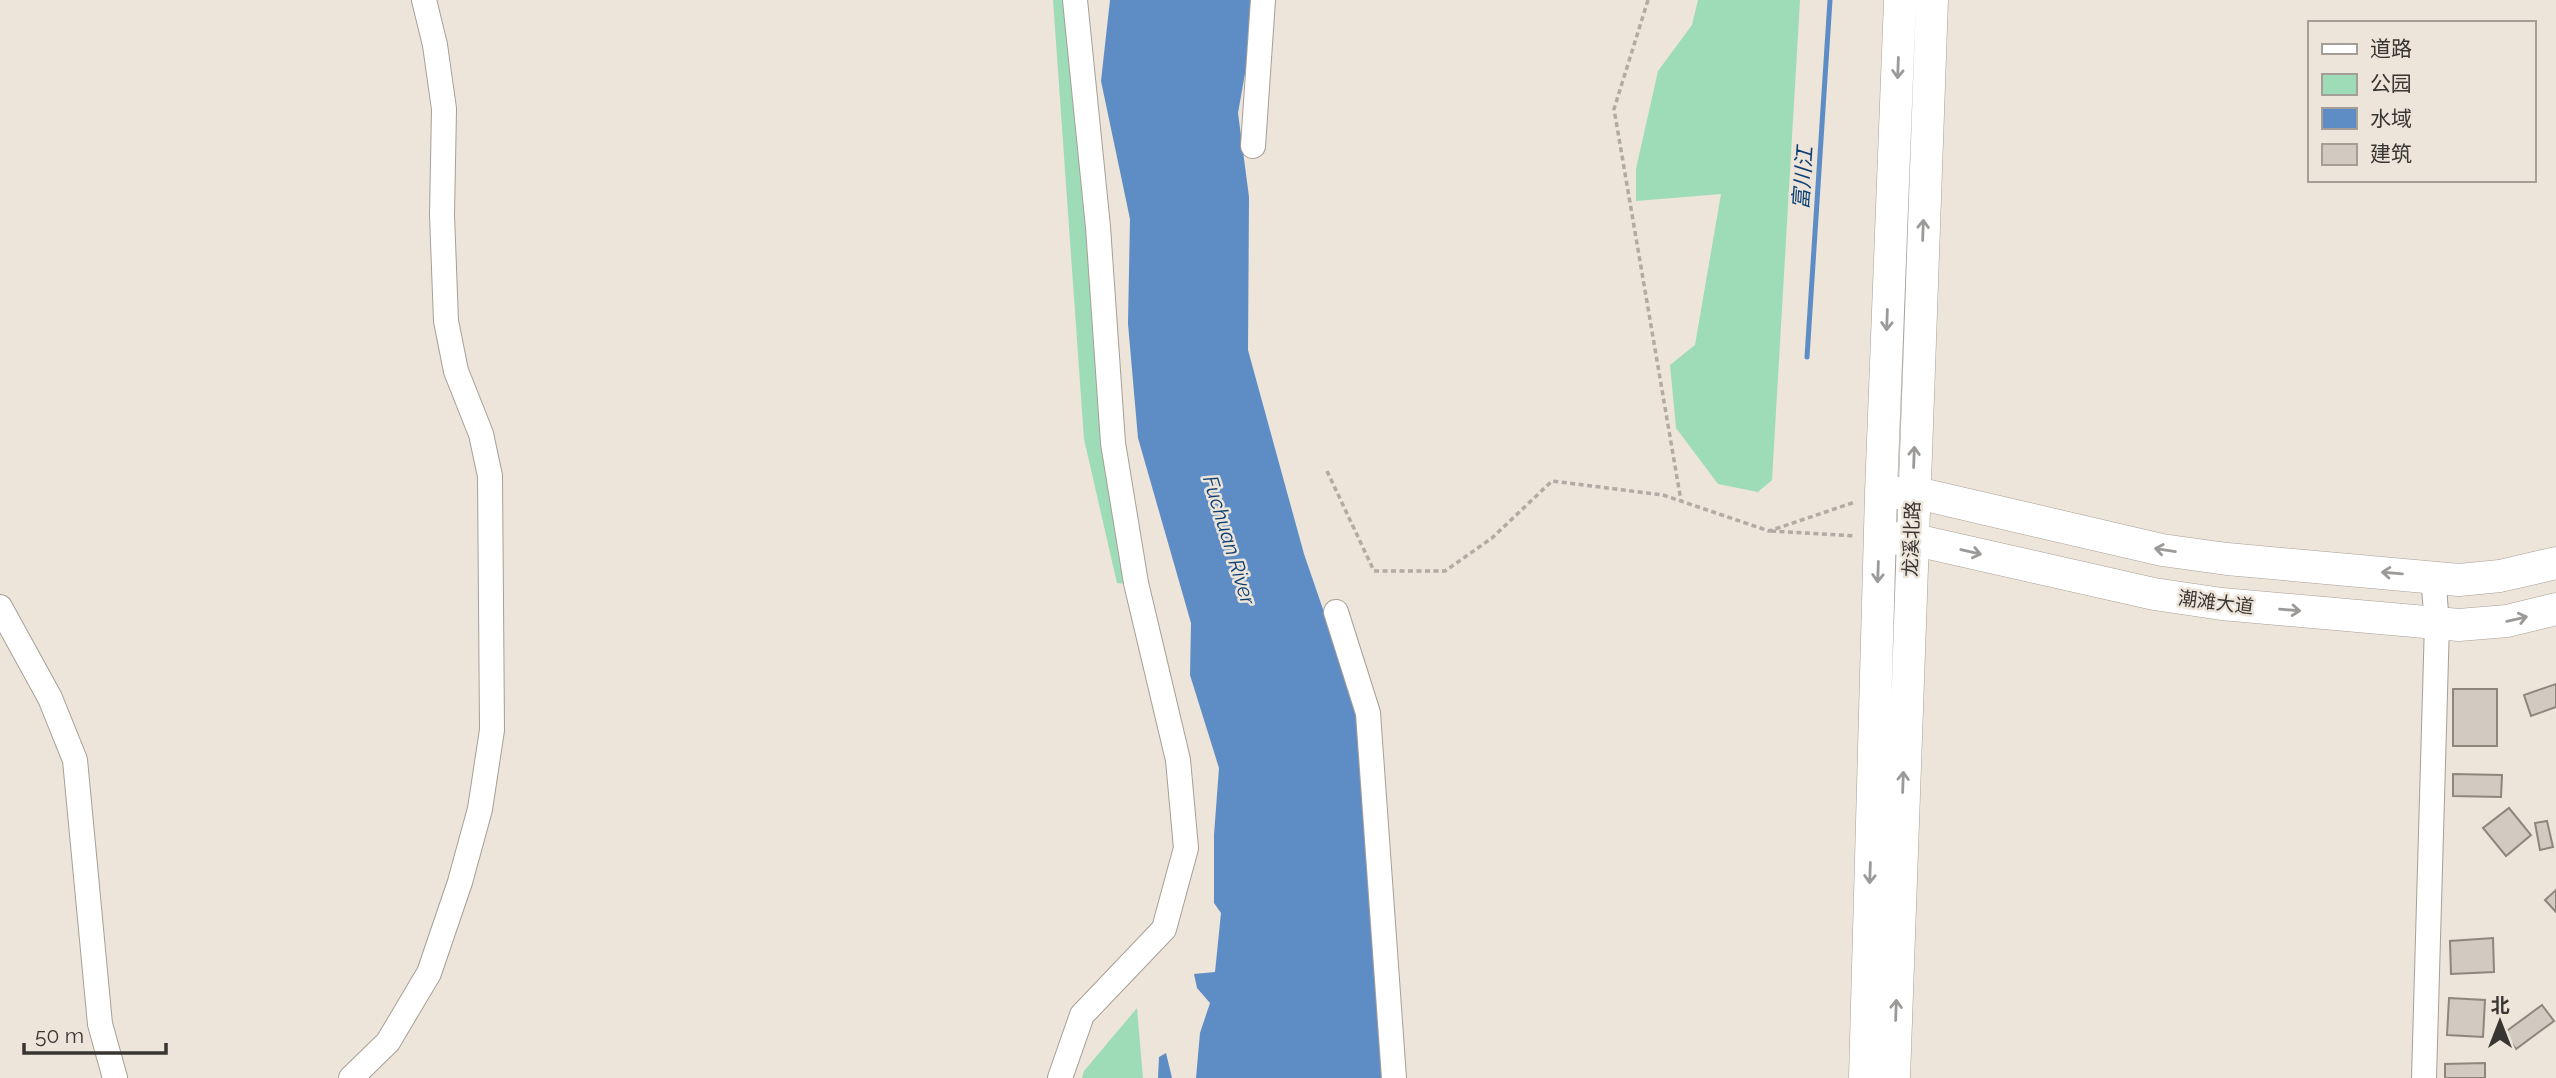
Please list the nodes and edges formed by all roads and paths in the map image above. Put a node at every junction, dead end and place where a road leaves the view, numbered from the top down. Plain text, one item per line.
1 (424, 0) edge
2 (1075, 0) edge
3 (1263, 0) edge
4 (1647, 0) edge
5 (1900, 0) edge
6 (1932, 0) edge
7 (1253, 146) dead end
8 (1327, 471) dead end
9 (1881, 493) junction
10 (1913, 494) junction
11 (1681, 501) junction
12 (1769, 531) junction
13 (1879, 538) junction
14 (1911, 539) junction
15 (2556, 563) edge
16 (2434, 577) junction
17 (0, 607) edge
18 (2556, 610) edge
19 (1336, 612) dead end
20 (2437, 623) junction
21 (115, 1078) edge
22 (351, 1078) edge
23 (1060, 1078) edge
24 (1394, 1078) edge
25 (1864, 1078) edge
26 (1894, 1078) edge
27 (2424, 1078) edge

1 - 22 street
2 - 23 street
3 - 7 street
4 - 11 path
5 -> 9 main road, 龙溪北路
10 -> 6 main road, 龙溪北路
8 - 11 path
9 - 10 main road
9 - 12 path
9 - 13 main road, 龙溪北路
10 - 14 main road, 龙溪北路
16 -> 10 main road
11 - 12 path
12 - 13 path
13 - 14 main road, 潮滩大道
13 -> 25 main road, 龙溪北路
14 -> 20 main road, 潮滩大道
26 -> 14 main road, 龙溪北路
15 - 16 main road
16 - 20 street
17 - 21 street
20 -> 18 main road, 潮滩大道
19 - 24 street
20 - 27 street

